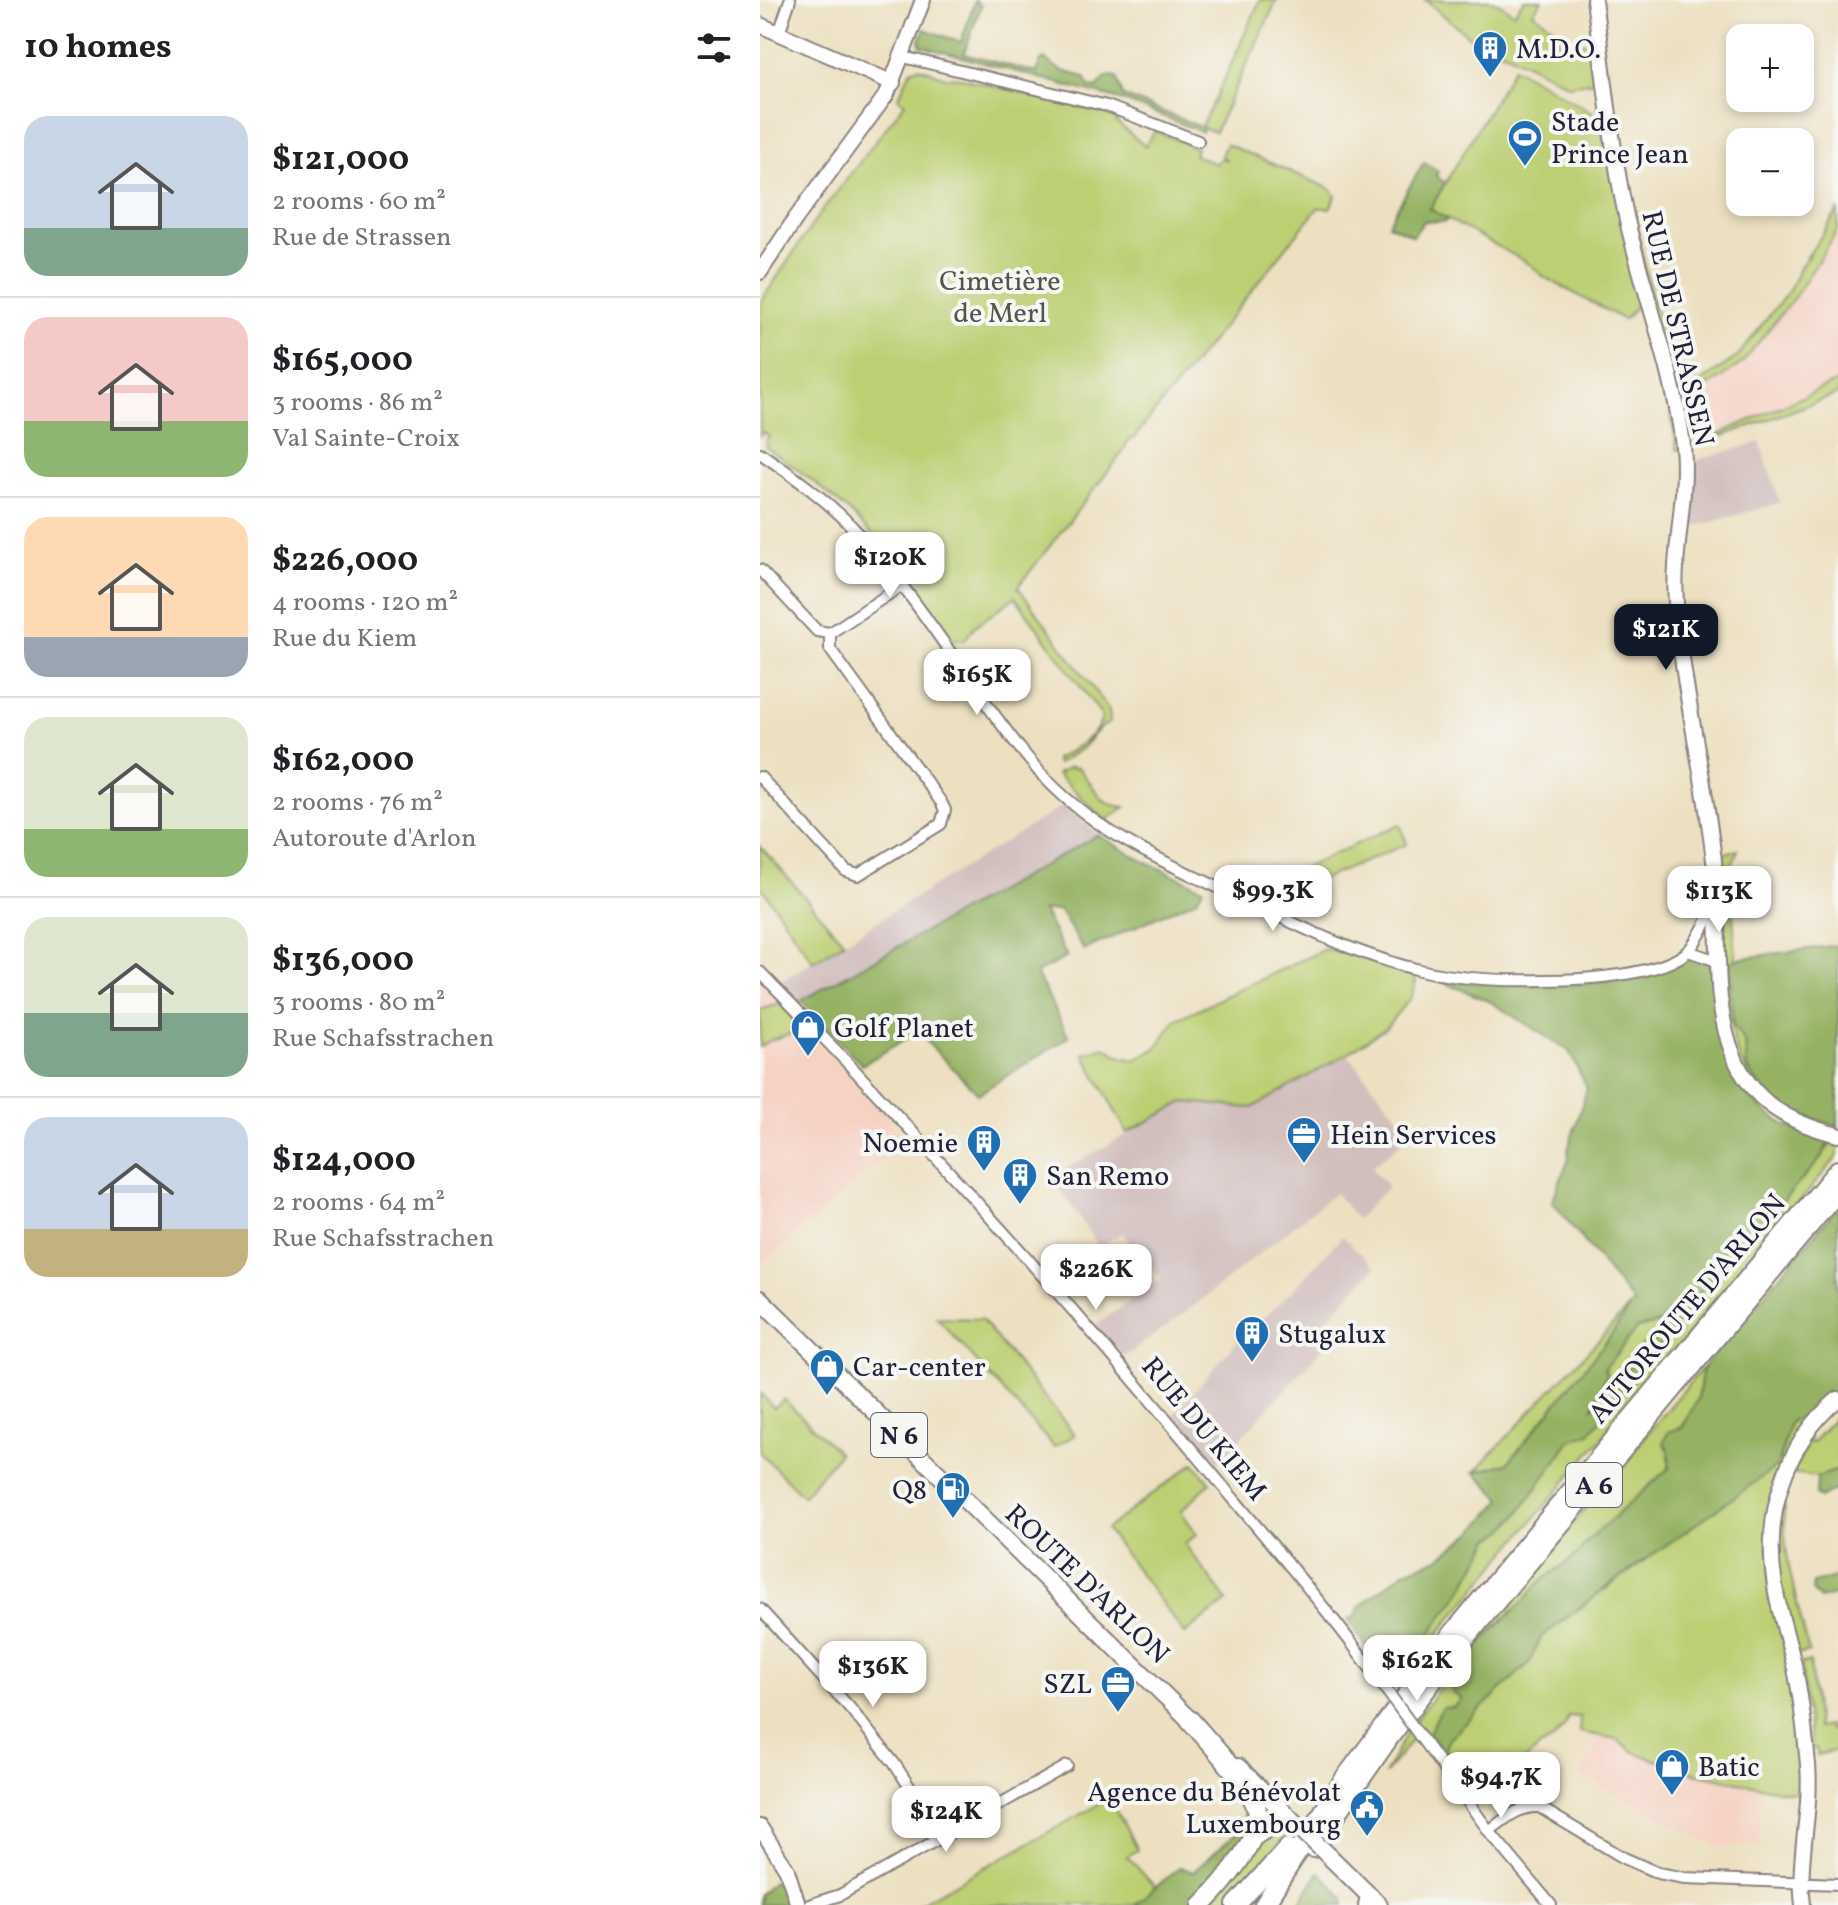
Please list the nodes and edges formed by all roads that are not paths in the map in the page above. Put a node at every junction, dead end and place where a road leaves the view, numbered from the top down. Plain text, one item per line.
1 (790, 0) edge
2 (923, 0) edge
3 (1594, 0) edge
4 (760, 25) edge
5 (779, 33) junction
6 (903, 57) junction
7 (893, 83) junction
8 (1198, 141) dead end
9 (760, 272) edge
10 (760, 453) edge
11 (760, 570) edge
12 (901, 586) junction
13 (830, 633) junction
14 (760, 777) edge
15 (1718, 900) junction
16 (1688, 951) junction
17 (1720, 962) junction
18 (760, 972) edge
19 (1838, 1135) edge
20 (1838, 1170) edge
21 (1838, 1191) edge
22 (760, 1299) edge
23 (1838, 1399) edge
24 (760, 1609) edge
25 (1190, 1720) junction
26 (1067, 1766) dead end
27 (1328, 1802) junction
28 (1294, 1825) junction
29 (760, 1827) edge
30 (1489, 1831) junction
31 (1253, 1837) junction
32 (934, 1840) junction
33 (1800, 1882) junction
34 (1838, 1884) edge
35 (1372, 1902) edge
36 (798, 1905) edge
37 (809, 1905) edge
38 (1202, 1905) edge
39 (1236, 1905) edge
40 (1264, 1905) edge
41 (1278, 1905) edge
42 (1551, 1905) edge
43 (1803, 1905) edge

1 - 5 street
2 - 6 main road
3 - 15 main road, RUE DE STRASSEN
4 - 5 main road
5 - 7 main road
6 - 7 main road
6 - 8 street
7 - 9 main road
10 - 12 street
11 - 13 street
12 - 13 street
12 - 16 street
13 - 14 street
15 - 16 street
15 - 17 main road, RUE DE STRASSEN
16 - 17 street
17 - 19 main road, RUE DE STRASSEN
18 - 30 street, RUE DU KIEM, bridge
20 - 27 highway, AUTOROUTE D'ARLON / A 6
21 - 41 highway, AUTOROUTE D'ARLON / A 6
22 - 25 main road, ROUTE D'ARLON / N 6
23 - 33 main road
24 - 32 street
25 - 28 main road, ROUTE D'ARLON / N 6
25 - 31 highway
26 - 32 street
27 - 39 highway
27 - 40 highway, AUTOROUTE D'ARLON / A 6
28 - 31 highway
28 - 35 main road, ROUTE D'ARLON / N 6, bridge
29 - 36 main road
30 - 33 street
30 - 42 street, RUE DU KIEM
31 - 38 highway
32 - 37 street
33 - 34 street
33 - 43 main road

